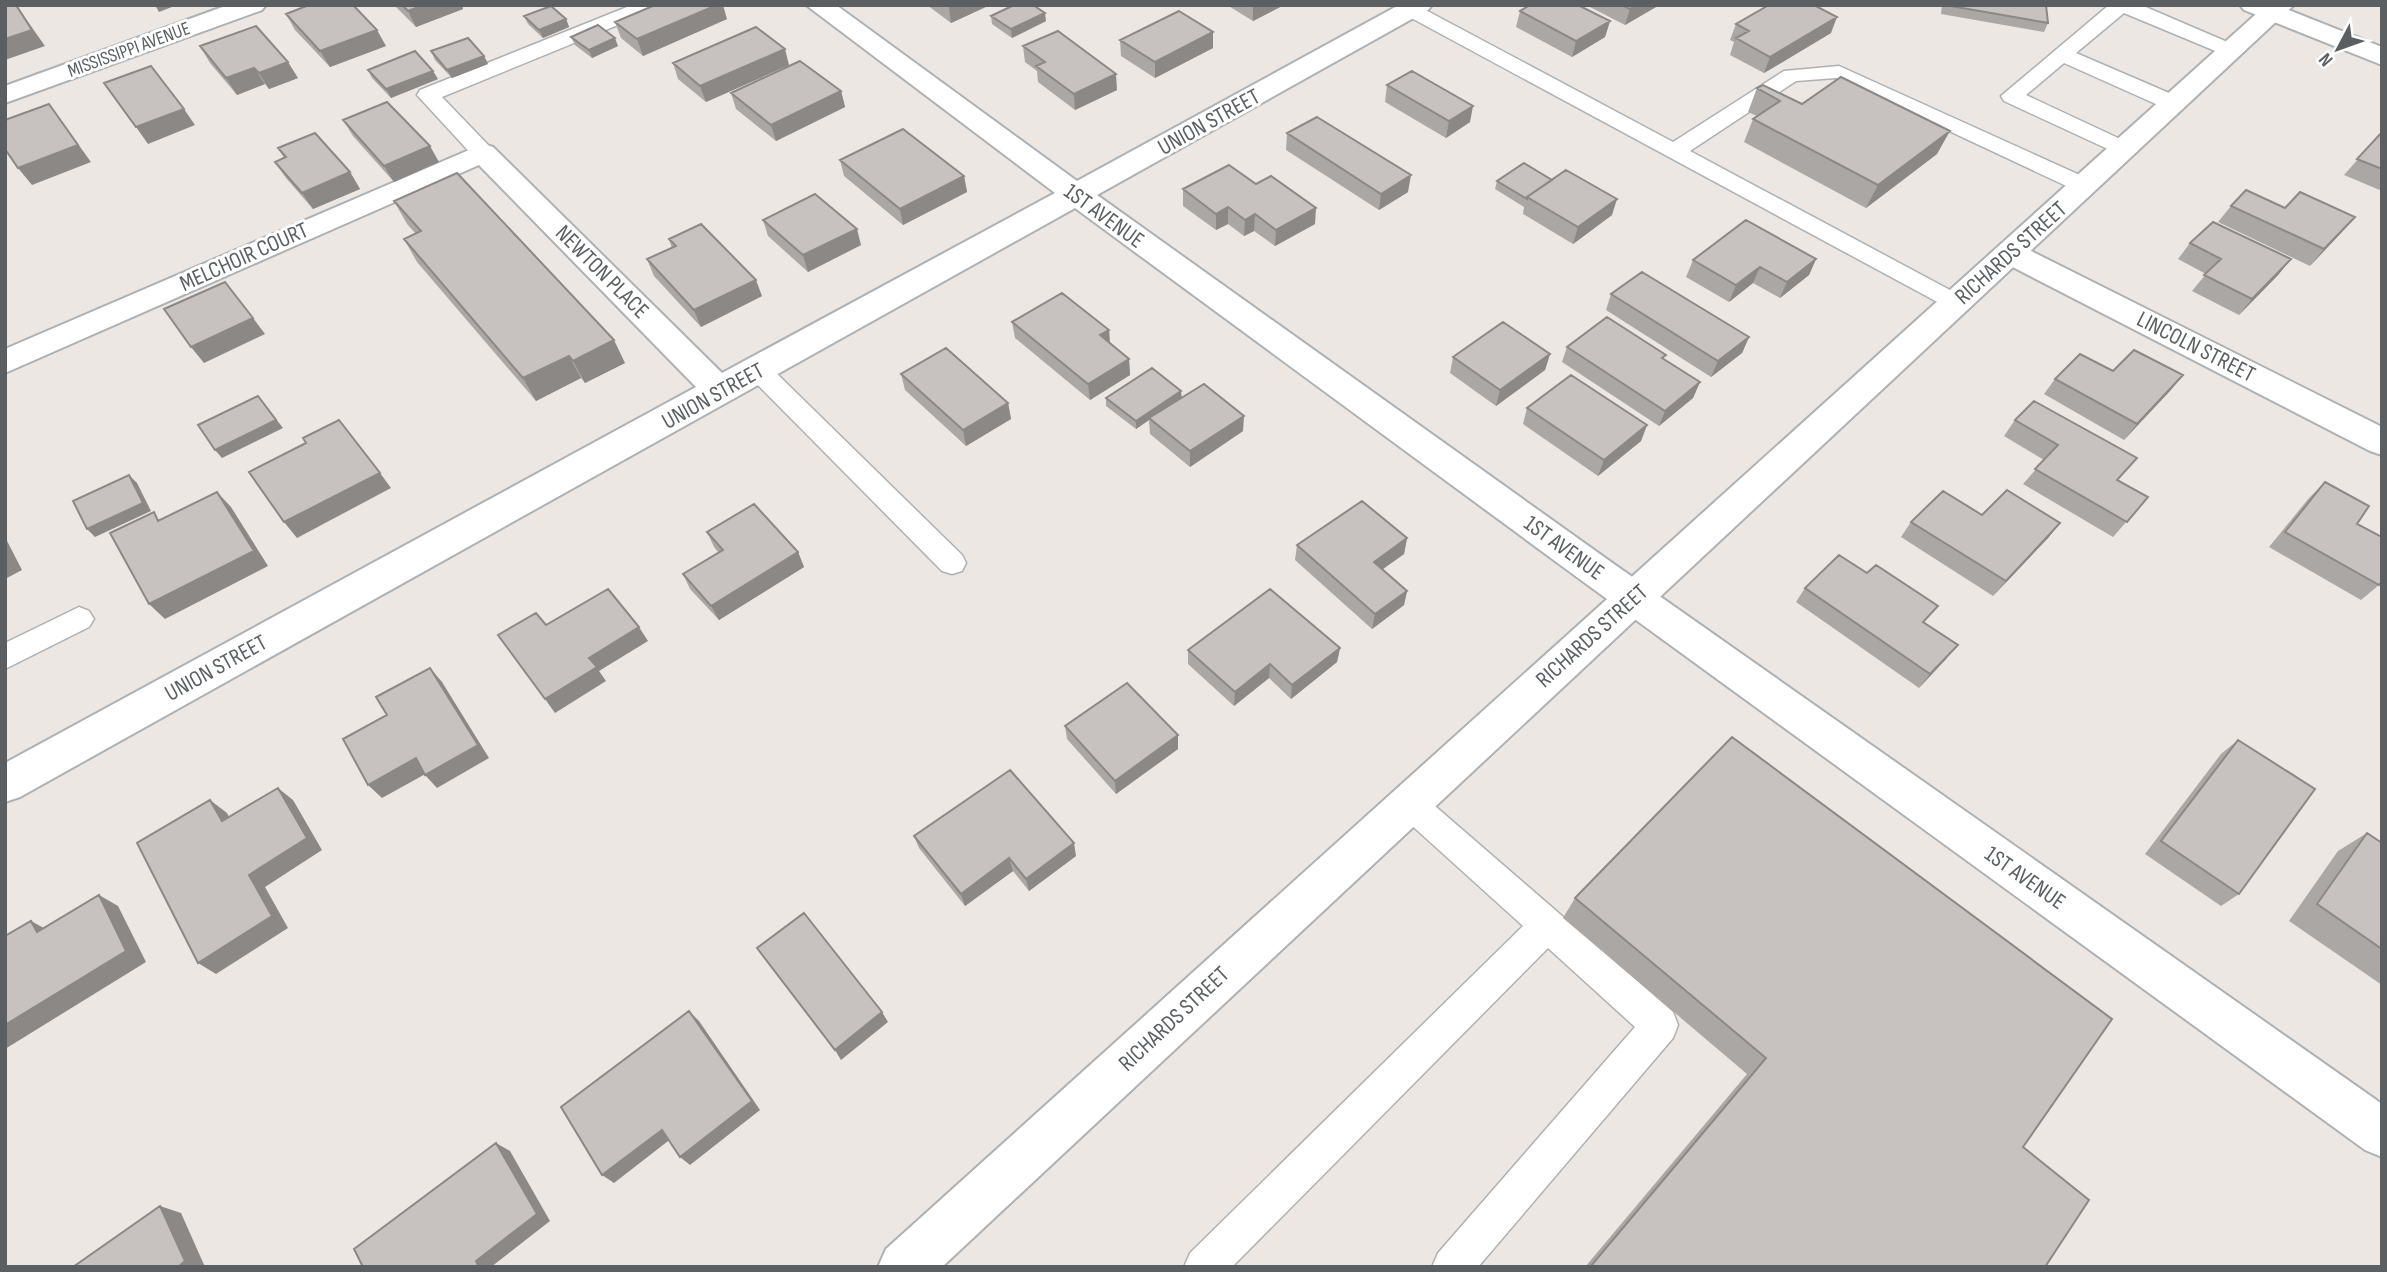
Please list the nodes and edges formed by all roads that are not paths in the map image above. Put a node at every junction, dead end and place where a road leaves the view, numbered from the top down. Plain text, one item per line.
1 (253, 5) edge
2 (650, 5) edge
3 (819, 5) edge
4 (2122, 5) edge
5 (1415, 8) edge
6 (2269, 8) edge
7 (2232, 51) junction
8 (2062, 54) junction
9 (2382, 57) edge
10 (5, 95) edge
11 (2175, 104) junction
12 (2125, 149) junction
13 (1673, 152) junction
14 (483, 153) junction
15 (2085, 186) junction
16 (1076, 196) junction
17 (2010, 253) junction
18 (1954, 303) junction
19 (5, 362) edge
20 (759, 371) junction
21 (721, 392) junction
22 (2382, 442) edge
23 (952, 563) dead end
24 (1633, 599) junction
25 (79, 619) dead end
26 (5, 657) edge
27 (5, 784) edge
28 (1409, 803) junction
29 (1547, 926) junction
30 (2382, 1133) edge
31 (904, 1267) edge
32 (1204, 1267) edge
33 (1452, 1267) edge

1 - 10 street, MISSISSIPPI AVENUE
2 - 14 lane
3 - 16 street, 1ST AVENUE
4 - 7 lane
4 - 8 lane
5 - 13 lane
5 - 16 street, UNION STREET
6 - 7 street, RICHARDS STREET
6 - 9 street
7 - 11 street, RICHARDS STREET
8 - 11 lane
8 - 12 lane
11 - 12 street, RICHARDS STREET
12 - 15 street, RICHARDS STREET
13 - 15 lane
13 - 18 lane
14 - 19 street, MELCHOIR COURT
14 - 21 street, NEWTON PLACE
15 - 17 street, RICHARDS STREET
16 - 20 street, UNION STREET
16 - 24 street, 1ST AVENUE
17 - 18 street, RICHARDS STREET
17 - 22 street, LINCOLN STREET
18 - 24 street, RICHARDS STREET
20 - 21 street, UNION STREET
20 - 23 lane
21 - 27 street, UNION STREET
24 - 28 street, RICHARDS STREET
24 - 30 street, 1ST AVENUE
25 - 26 lane
28 - 29 lane
28 - 31 street, RICHARDS STREET
29 - 32 lane
29 - 33 lane

